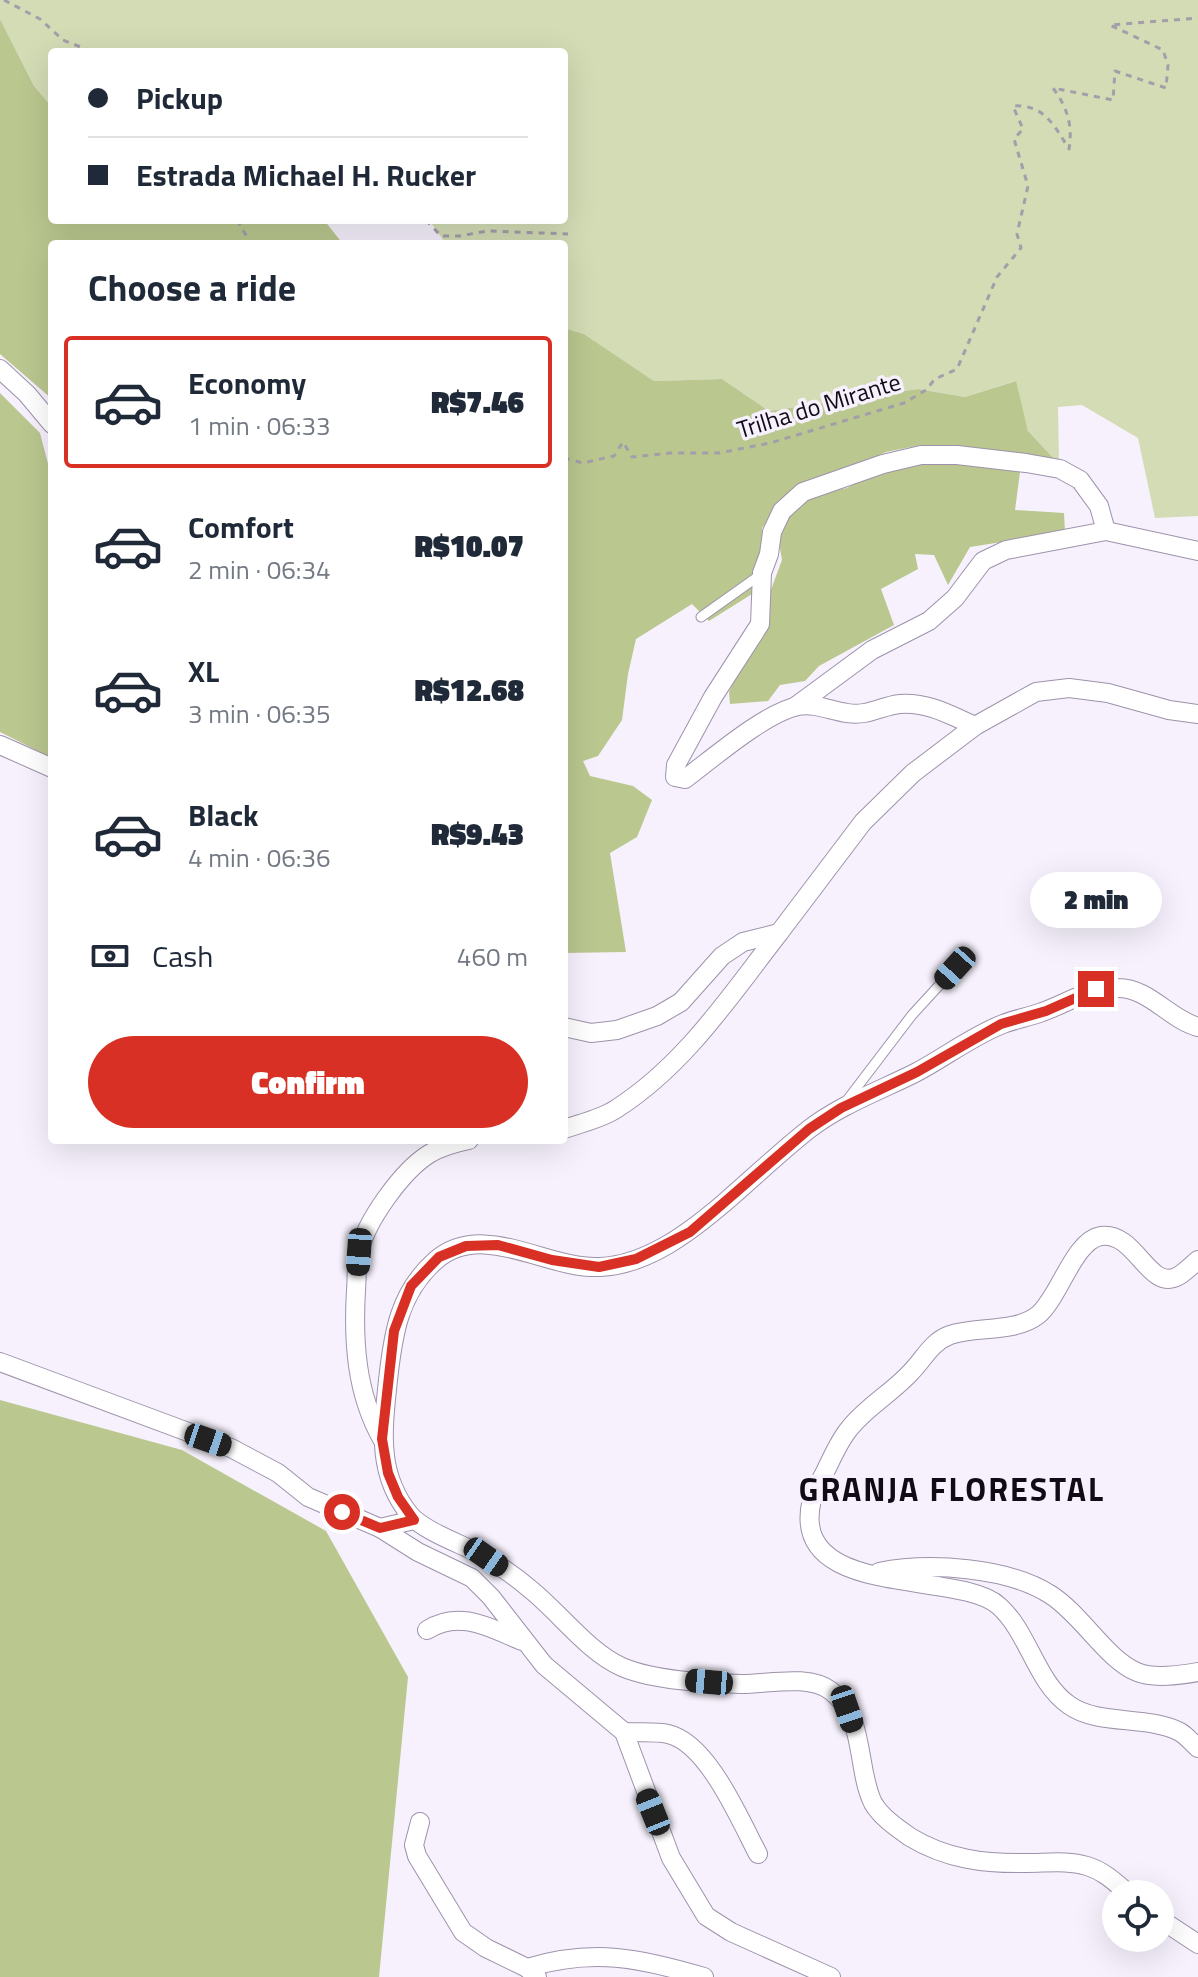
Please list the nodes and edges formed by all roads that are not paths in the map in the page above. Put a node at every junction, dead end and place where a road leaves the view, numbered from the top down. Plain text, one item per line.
1 (0, 369) edge
2 (48, 419) edge
3 (1106, 531) junction
4 (1198, 551) edge
5 (762, 573) junction
6 (701, 617) dead end
7 (796, 706) junction
8 (1198, 714) edge
9 (975, 726) junction
10 (0, 745) edge
11 (48, 766) edge
12 (779, 933) junction
13 (955, 968) dead end
14 (1198, 1027) edge
15 (568, 1028) edge
16 (841, 1108) junction
17 (568, 1128) edge
18 (451, 1144) edge
19 (1198, 1260) edge
20 (0, 1362) edge
21 (382, 1439) junction
22 (414, 1520) junction
23 (380, 1528) junction
24 (865, 1575) junction
25 (427, 1630) dead end
26 (525, 1642) junction
27 (1198, 1672) edge
28 (624, 1732) junction
29 (1198, 1748) edge
30 (420, 1822) dead end
31 (758, 1854) dead end
32 (1112, 1880) edge
33 (1174, 1928) edge
34 (1198, 1944) edge
35 (532, 1972) edge
36 (704, 1977) edge
37 (831, 1977) edge

1 - 2 street
3 - 4 street
3 - 5 street
3 - 7 street
5 - 6 lane
5 - 7 street
7 - 9 street
8 - 9 street
9 - 12 street
10 - 11 street
12 - 15 street
12 - 17 street
13 - 16 lane
14 - 16 street
16 - 21 street
18 - 21 street
19 - 24 street
20 - 23 street
21 - 22 street
22 - 23 street
22 - 32 street
23 - 26 street
24 - 27 street
24 - 29 street
25 - 26 street
26 - 28 street
28 - 31 street
28 - 37 street
30 - 35 street
33 - 34 street
35 - 36 street

